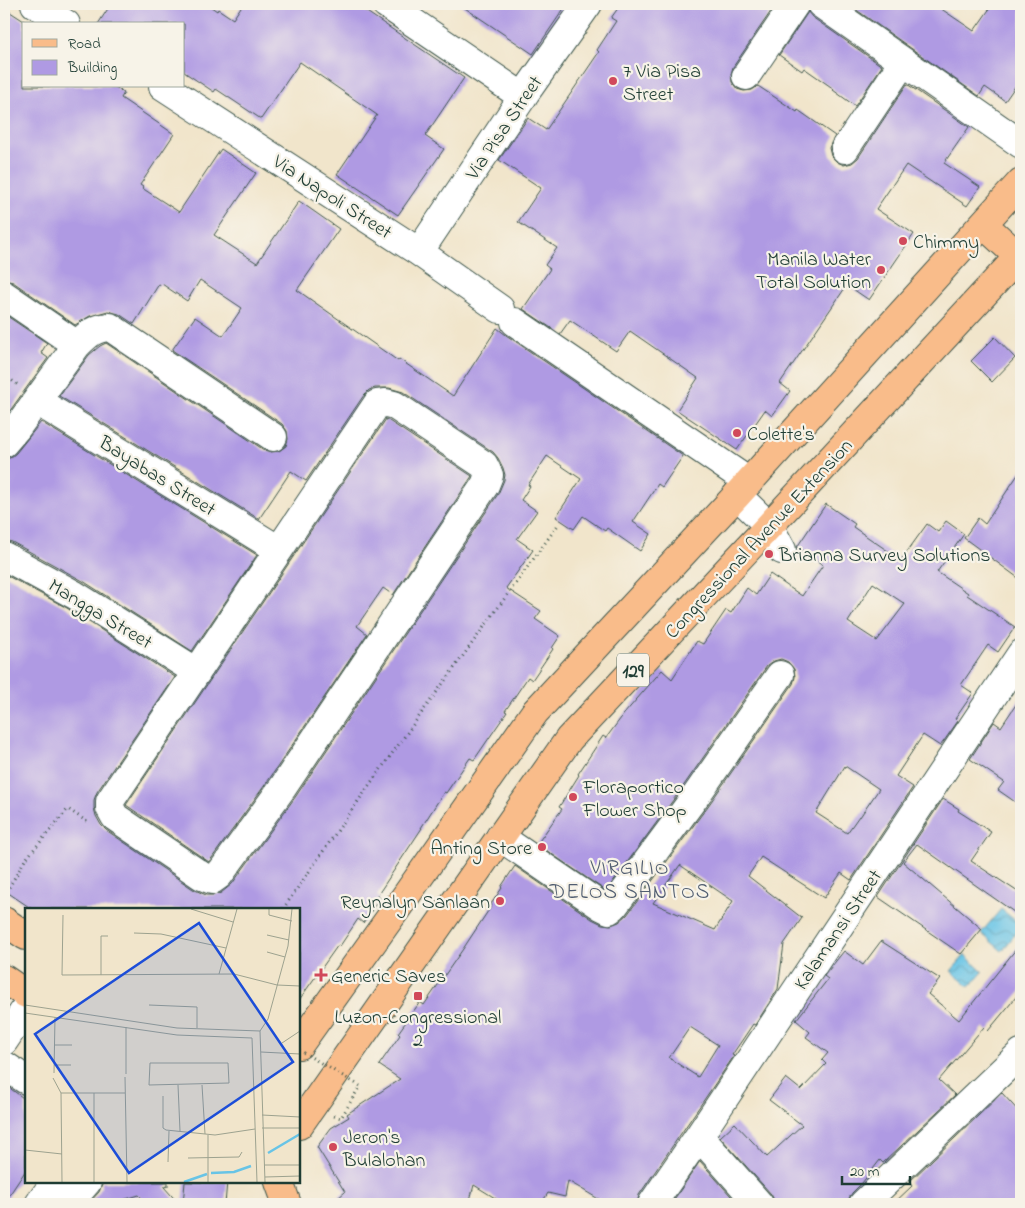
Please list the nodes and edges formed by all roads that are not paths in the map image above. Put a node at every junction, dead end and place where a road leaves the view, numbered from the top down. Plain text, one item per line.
1 (36, 4) edge
2 (386, 4) edge
3 (588, 4) edge
4 (795, 4) edge
5 (821, 4) edge
6 (63, 22) edge
7 (903, 62) junction
8 (746, 76) dead end
9 (166, 88) edge
10 (523, 97) junction
11 (1021, 144) edge
12 (846, 149) dead end
13 (1021, 182) edge
14 (983, 224) junction
15 (418, 252) junction
16 (1020, 255) edge
17 (4, 295) edge
18 (76, 345) junction
19 (37, 401) junction
20 (273, 437) dead end
21 (4, 443) edge
22 (743, 488) junction
23 (769, 526) junction
24 (279, 550) junction
25 (782, 550) dead end
26 (4, 556) edge
27 (1021, 654) edge
28 (197, 672) junction
29 (780, 675) dead end
30 (500, 838) junction
31 (4, 921) edge
32 (25, 935) edge
33 (4, 979) edge
34 (25, 993) edge
35 (25, 1010) edge
36 (4, 1042) edge
37 (300, 1044) edge
38 (1021, 1053) edge
39 (4, 1065) edge
40 (25, 1079) edge
41 (300, 1124) edge
42 (699, 1136) junction
43 (54, 1183) edge
44 (86, 1183) edge
45 (279, 1183) edge
46 (39, 1204) edge
47 (68, 1204) edge
48 (287, 1204) edge
49 (652, 1204) edge
50 (759, 1204) edge
51 (863, 1204) edge

1 - 6 street
2 - 10 street
3 - 10 street, Via Pisa Street
4 - 8 street
5 - 7 street
7 - 11 street
7 - 12 street
9 - 15 street, Via Napoli Street
10 - 15 street, Via Pisa Street
13 - 14 main road, 129
14 - 16 main road
14 - 22 main road, 129
15 - 22 street, Via Napoli Street
16 - 23 main road, Congressional Avenue Extension / 129
17 - 18 street
18 - 19 street
18 - 20 street
19 - 21 street
19 - 24 street, Bayabas Street
22 - 23 street, Via Napoli Street
22 - 37 main road, 129
23 - 25 street, Via Napoli Street
23 - 30 main road, Congressional Avenue Extension / 129
24 - 28 street
24 - 28 street
26 - 28 street, Mangga Street
27 - 42 street, Kalamansi Street
29 - 30 street
30 - 41 main road, Congressional Avenue Extension / 129
31 - 32 main road
33 - 34 main road
35 - 36 street
38 - 51 street
39 - 40 street
42 - 49 street, Kalamansi Street
42 - 50 street
43 - 46 street
44 - 47 street
45 - 48 main road

